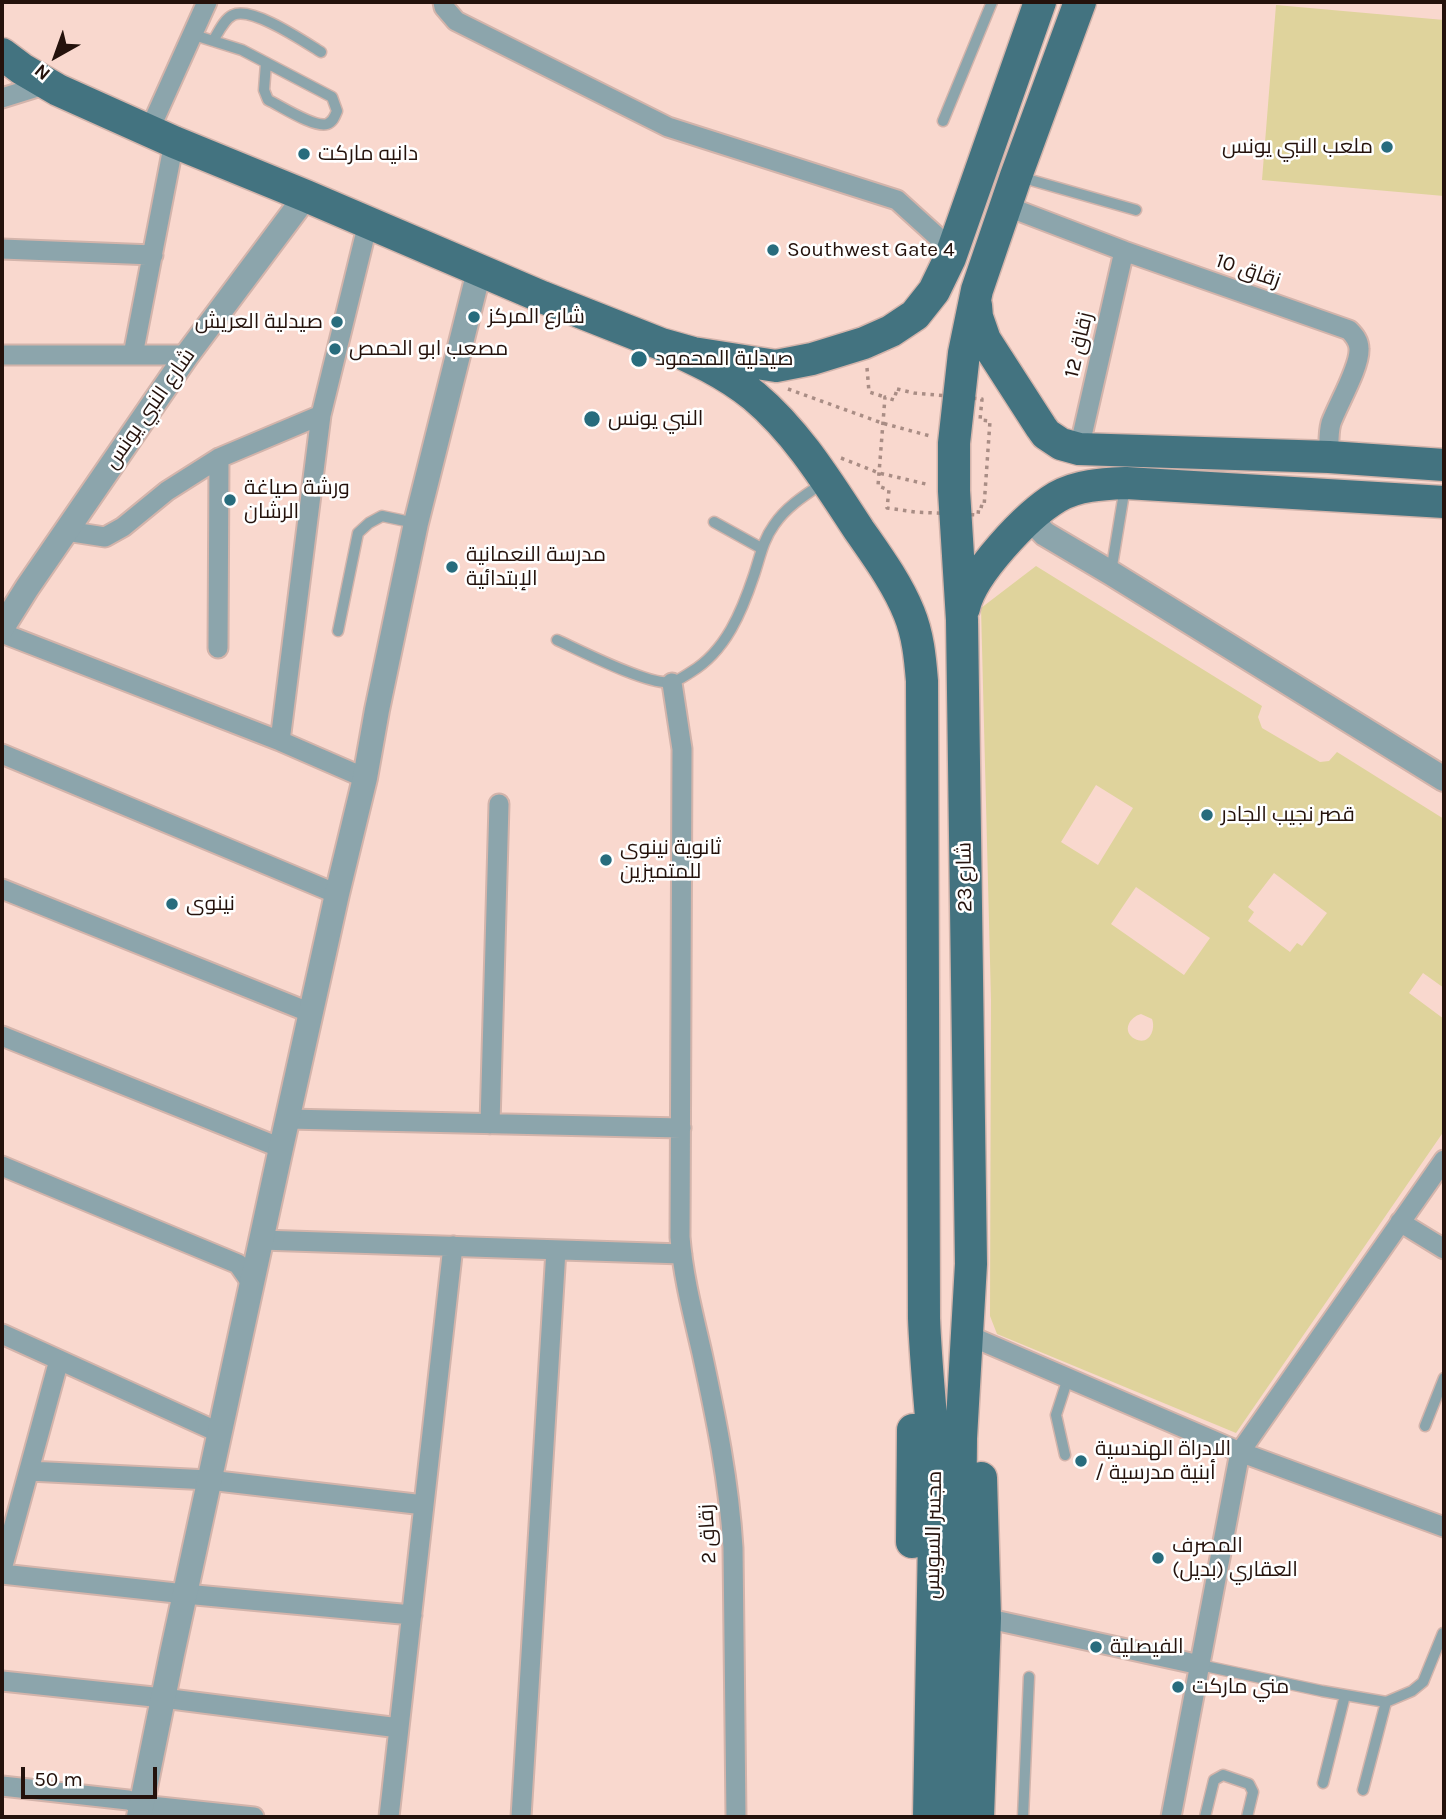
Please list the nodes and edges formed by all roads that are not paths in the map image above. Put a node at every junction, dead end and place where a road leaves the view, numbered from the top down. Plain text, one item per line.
1 (207, 2) edge
2 (443, 2) edge
3 (992, 2) edge
4 (1040, 2) edge
5 (1080, 2) edge
6 (194, 35) junction
7 (213, 41) junction
8 (321, 52) dead end
9 (2, 54) edge
10 (266, 63) junction
11 (47, 84) junction
12 (2, 98) edge
13 (943, 121) dead end
14 (162, 137) junction
15 (1016, 176) junction
16 (306, 196) junction
17 (1006, 206) junction
18 (1136, 210) dead end
19 (368, 223) junction
20 (2, 249) edge
21 (1124, 251) junction
22 (153, 255) junction
23 (950, 258) junction
24 (479, 271) junction
25 (978, 290) junction
26 (661, 344) junction
27 (2, 355) edge
28 (133, 355) junction
29 (187, 355) junction
30 (321, 415) junction
31 (1079, 449) junction
32 (1329, 457) junction
33 (219, 458) junction
34 (1444, 465) edge
35 (833, 469) junction
36 (1126, 483) junction
37 (1444, 502) edge
38 (1045, 506) junction
39 (714, 522) dead end
40 (416, 523) junction
41 (66, 531) junction
42 (761, 548) junction
43 (1111, 573) junction
44 (962, 620) junction
45 (2, 630) edge
46 (338, 631) dead end
47 (557, 640) dead end
48 (218, 648) dead end
49 (672, 682) junction
50 (280, 741) junction
51 (2, 754) edge
52 (365, 778) junction
53 (1444, 779) edge
54 (499, 804) dead end
55 (2, 889) edge
56 (337, 894) junction
57 (311, 1013) junction
58 (2, 1036) edge
59 (288, 1119) junction
60 (490, 1124) junction
61 (681, 1128) junction
62 (281, 1148) junction
63 (1444, 1160) edge
64 (2, 1166) edge
65 (1400, 1222) junction
66 (261, 1240) junction
67 (453, 1246) junction
68 (1444, 1249) edge
69 (556, 1250) junction
70 (682, 1254) junction
71 (923, 1254) junction
72 (971, 1264) junction
73 (252, 1284) junction
74 (2, 1334) edge
75 (977, 1339) junction
76 (59, 1360) junction
77 (1068, 1378) junction
78 (1444, 1378) edge
79 (1425, 1426) dead end
80 (220, 1433) junction
81 (1240, 1451) junction
82 (1065, 1455) dead end
83 (29, 1471) junction
84 (948, 1478) junction
85 (209, 1480) junction
86 (424, 1505) junction
87 (1444, 1527) edge
88 (2, 1572) edge
89 (185, 1594) junction
90 (412, 1615) junction
91 (985, 1618) junction
92 (1443, 1633) edge
93 (1200, 1665) junction
94 (1029, 1677) dead end
95 (2, 1681) edge
96 (1345, 1695) junction
97 (163, 1698) junction
98 (1386, 1702) junction
99 (399, 1728) junction
100 (1323, 1783) dead end
101 (2, 1786) edge
102 (1363, 1790) dead end
103 (140, 1811) edge
104 (254, 1817) edge
105 (389, 1817) edge
106 (521, 1817) edge
107 (736, 1817) edge
108 (910, 1817) edge
109 (929, 1817) edge
110 (957, 1817) edge
111 (978, 1817) edge
112 (1023, 1817) edge
113 (1171, 1817) edge
114 (1205, 1817) edge
115 (1247, 1817) edge

1 - 6 street
2 - 23 street
3 - 13 lane
4 - 23 main road
5 - 15 main road
6 - 7 lane
6 - 14 street
7 - 8 lane
7 - 10 lane
9 - 11 main road
10 - 10 lane
11 - 12 street
11 - 14 main road
14 - 16 main road
14 - 22 street
15 - 17 main road
15 - 18 lane
16 - 19 main road
16 - 29 street, شارع النبي يونس
17 - 21 street, زقاق 10
17 - 25 main road
19 - 24 main road
19 - 30 street
20 - 22 street
21 - 31 street, زقاق 12
21 - 32 street, زقاق 10
22 - 28 street
23 - 26 main road
24 - 26 main road
24 - 40 street
25 - 31 main road
25 - 44 main road, شارع 23
26 - 35 main road, شارع 23
27 - 28 street
28 - 29 street
29 - 41 street, شارع النبي يونس
30 - 33 street
30 - 50 street
31 - 32 main road
32 - 34 main road
33 - 41 street
33 - 48 street
35 - 42 lane
35 - 71 main road, شارع 23
36 - 37 main road
36 - 38 main road
36 - 43 lane
38 - 43 street
38 - 44 main road
39 - 42 lane
40 - 46 lane
40 - 52 street
41 - 45 street, شارع النبي يونس
42 - 49 lane
43 - 53 street
44 - 72 main road, شارع 23
45 - 50 street
47 - 49 lane
49 - 61 street, زقاق 2
50 - 52 street
51 - 56 street
52 - 56 street
54 - 60 street
55 - 57 street
56 - 57 street
57 - 59 street
58 - 62 street
59 - 60 street
59 - 62 street
60 - 61 street
61 - 70 street, زقاق 2
62 - 66 street
63 - 65 street
64 - 73 street
65 - 68 street
65 - 81 street
66 - 67 street
66 - 73 street
67 - 69 street
67 - 86 street
69 - 70 street
69 - 106 street
70 - 107 street, زقاق 2
71 - 84 main road, مجسر السويس
71 - 108 main road
72 - 75 main road
72 - 84 main road, مجسر السويس
73 - 80 street
74 - 76 street
75 - 77 street
75 - 91 main road
76 - 80 street
76 - 83 street
77 - 81 street
77 - 82 lane
78 - 79 lane
80 - 85 street
81 - 87 street
81 - 93 street
83 - 85 street
83 - 88 street
84 - 109 main road, مجسر السويس
84 - 110 main road, مجسر السويس
85 - 86 street
85 - 89 street
86 - 90 street
88 - 89 street
89 - 90 street
89 - 97 street
90 - 99 street
91 - 93 street
91 - 111 main road
92 - 98 lane
93 - 96 lane
93 - 113 street
94 - 112 lane
95 - 97 street
96 - 98 lane
96 - 100 lane
97 - 99 street
97 - 103 street
98 - 102 lane
99 - 105 street
101 - 103 street
103 - 104 street
114 - 115 lane

